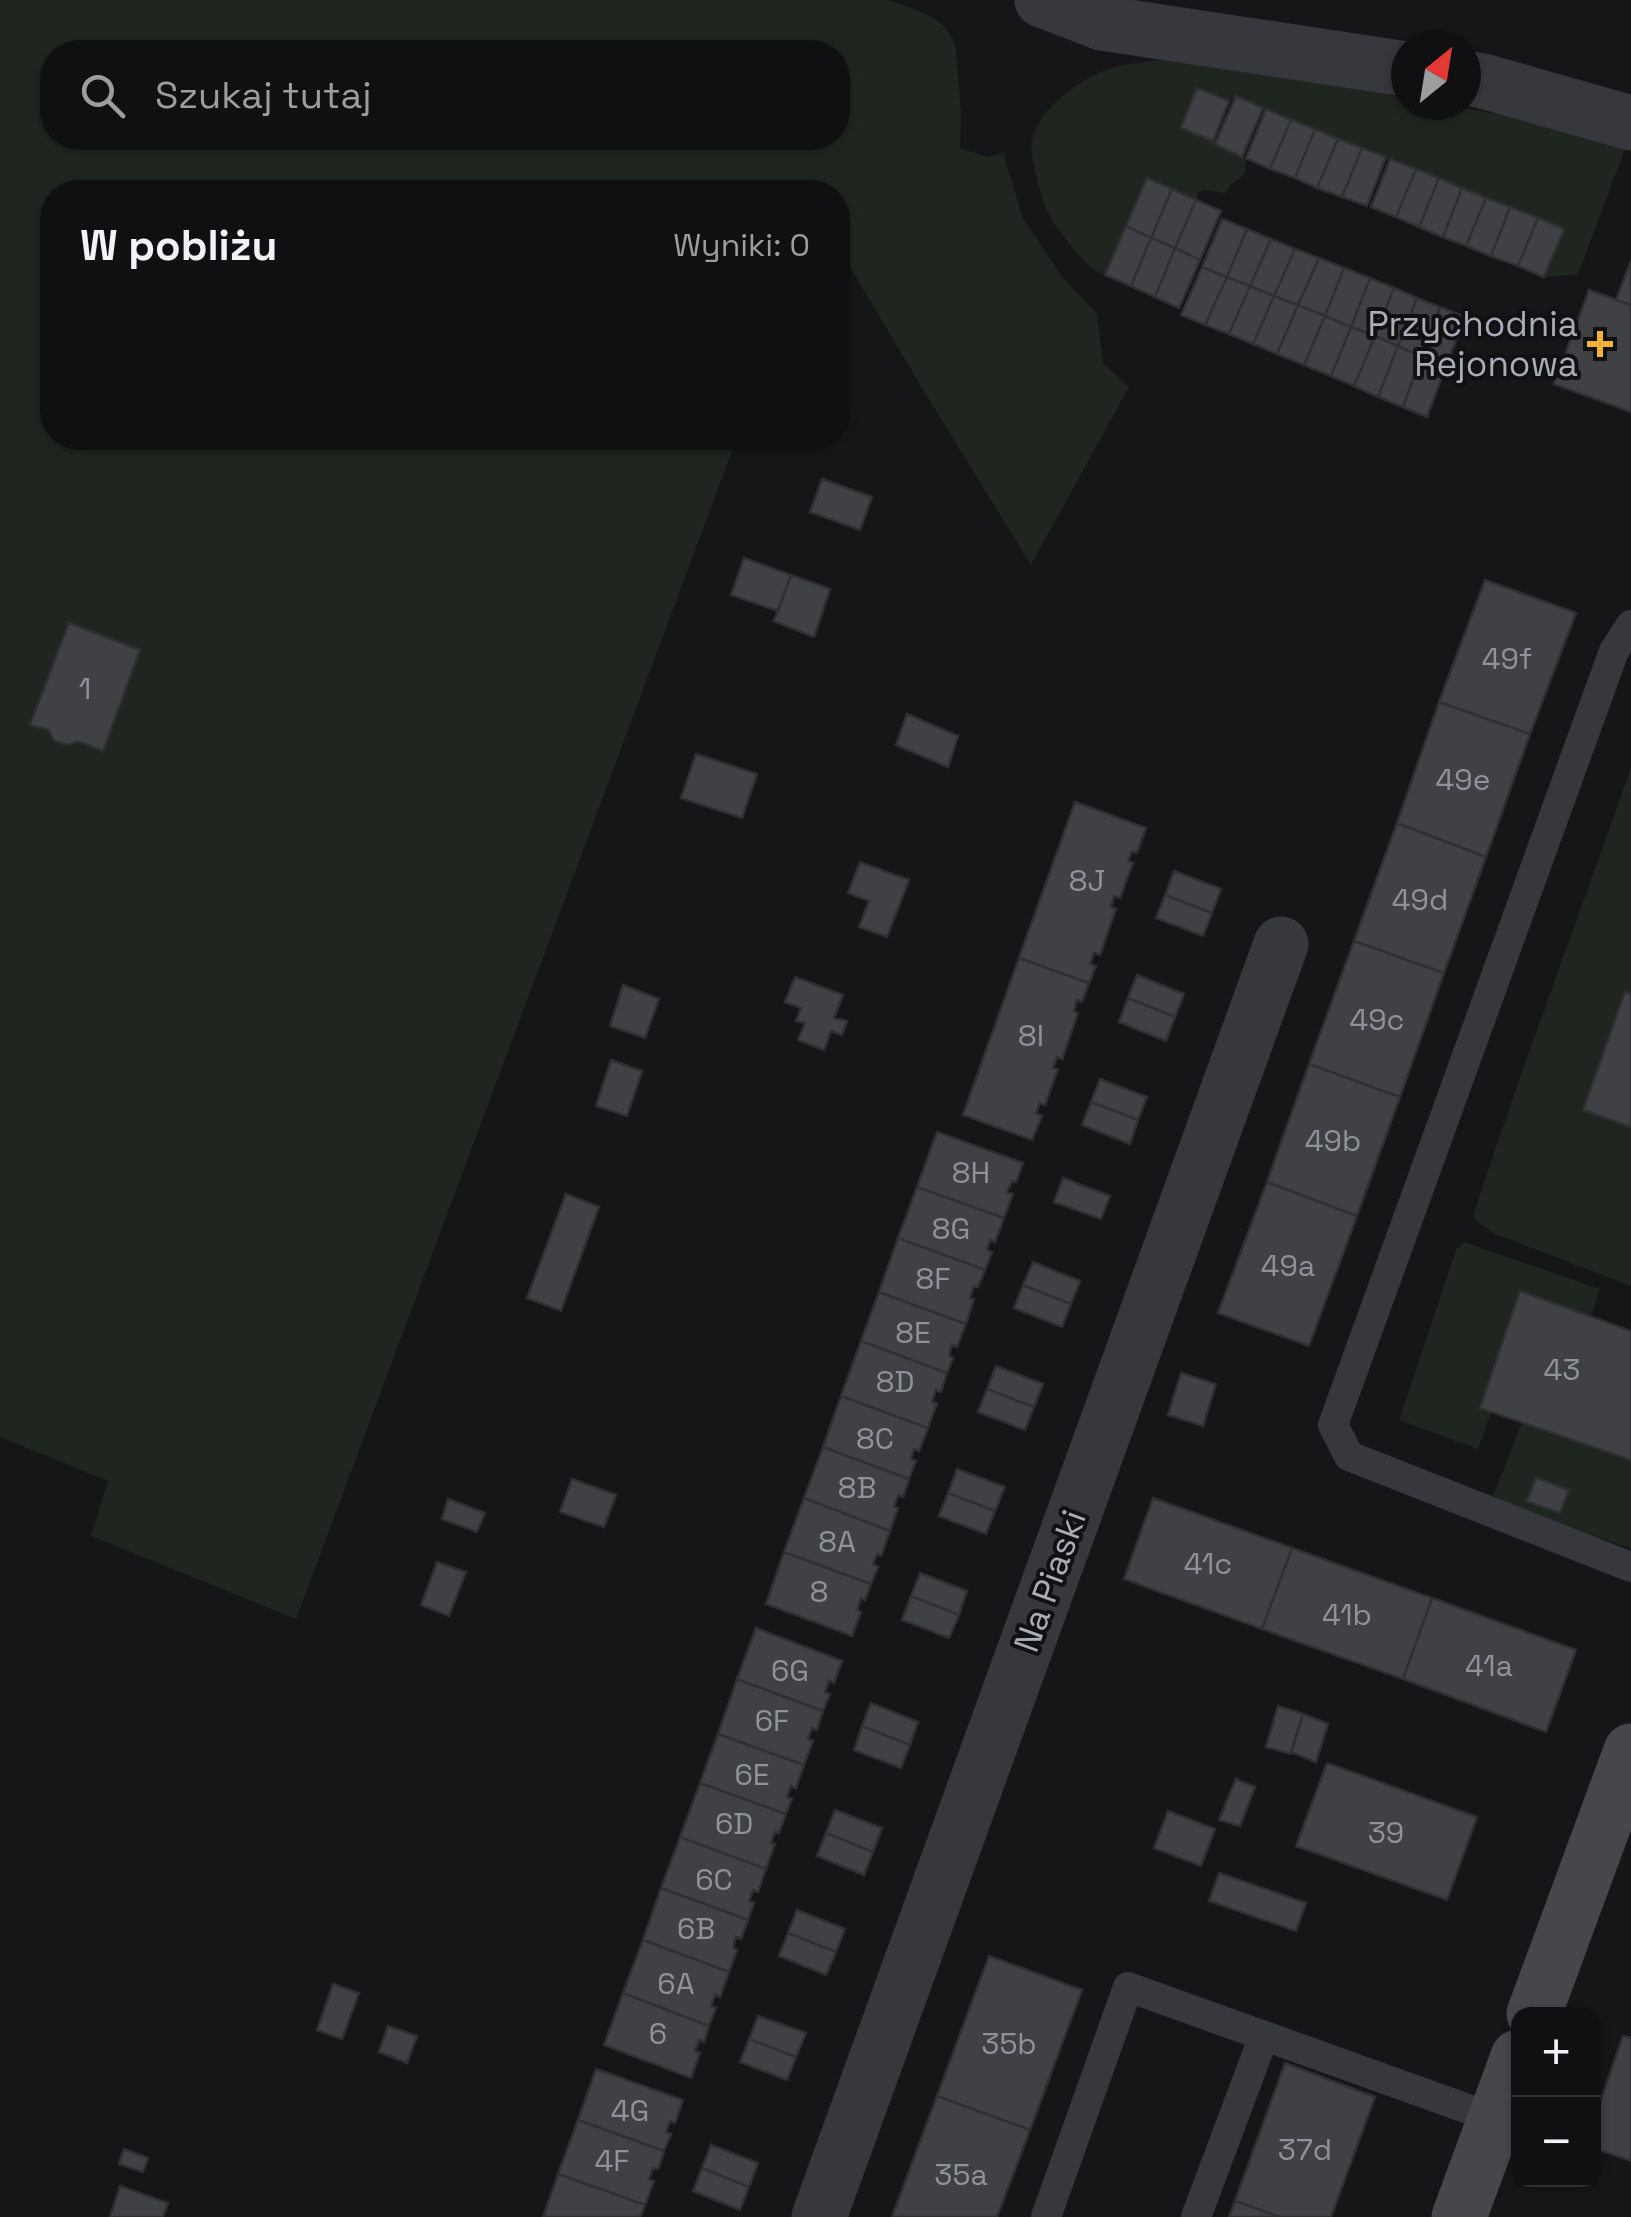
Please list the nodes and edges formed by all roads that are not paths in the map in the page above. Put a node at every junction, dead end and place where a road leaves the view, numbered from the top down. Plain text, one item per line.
1 (1042, 0) edge
2 (1391, 67) edge
3 (1481, 81) edge
4 (1631, 123) edge
5 (1631, 625) edge
6 (1281, 944) dead end
7 (1631, 1567) edge
8 (1631, 1751) edge
9 (1537, 2007) edge
10 (1264, 2036) junction
11 (1511, 2077) edge
12 (1496, 2119) junction
13 (819, 2217) edge
14 (1046, 2217) edge
15 (1196, 2217) edge
16 (1460, 2217) edge

1 - 2 street
3 - 4 street
5 - 7 lane
6 - 13 street, Na Piaski
8 - 9 street
10 - 12 lane
10 - 14 lane
10 - 15 lane
11 - 12 street
12 - 16 street

